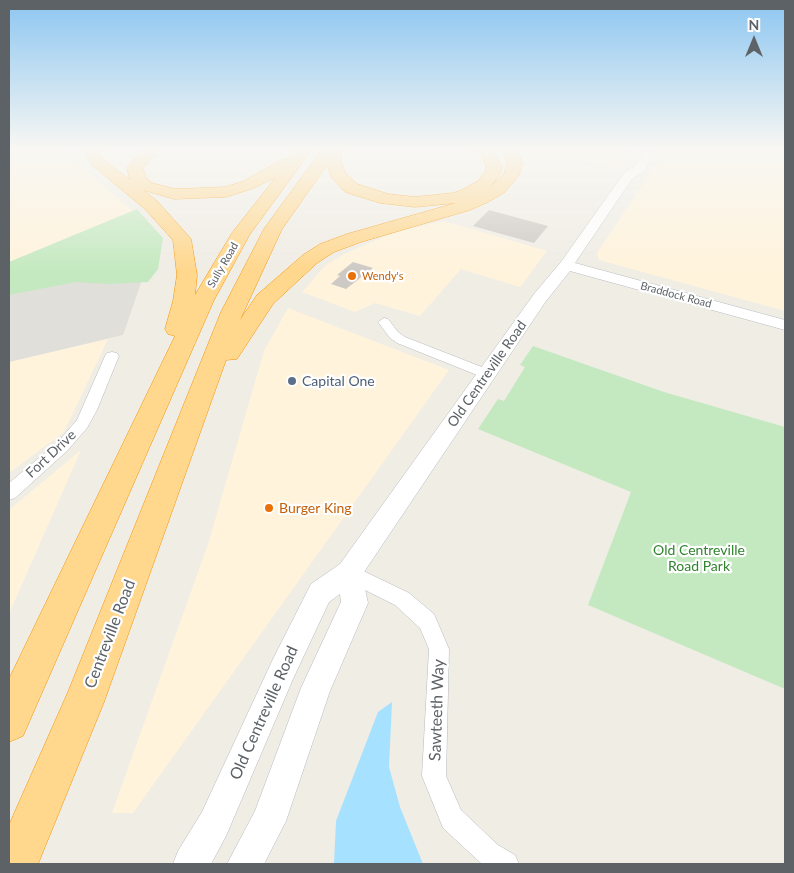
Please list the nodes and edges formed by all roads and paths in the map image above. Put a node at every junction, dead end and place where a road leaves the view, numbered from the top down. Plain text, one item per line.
1 (131, 189) edge
2 (154, 189) edge
3 (236, 189) edge
4 (275, 189) edge
5 (302, 189) edge
6 (353, 189) edge
7 (476, 189) edge
8 (498, 189) edge
9 (619, 189) edge
10 (566, 265) junction
11 (384, 322) dead end
12 (785, 325) edge
13 (112, 356) dead end
14 (487, 374) junction
15 (158, 394) junction
16 (198, 400) junction
17 (9, 493) edge
18 (349, 573) junction
19 (9, 722) edge
20 (15, 864) edge
21 (191, 864) edge
22 (245, 864) edge
23 (506, 864) edge

1 - 15 highway
2 - 3 highway
4 - 15 highway, Sully Road
5 - 16 highway, Sully Road
6 - 7 highway
8 - 16 highway
9 - 10 street, Old Centreville Road
10 - 12 street, Braddock Road
10 - 14 street, Old Centreville Road
11 - 14 street
13 - 17 street, Fort Drive
14 - 18 street, Old Centreville Road
15 - 19 highway
16 - 20 highway, Centreville Road
18 - 21 street, Old Centreville Road
18 - 22 street
18 - 23 street, Sawteeth Way

